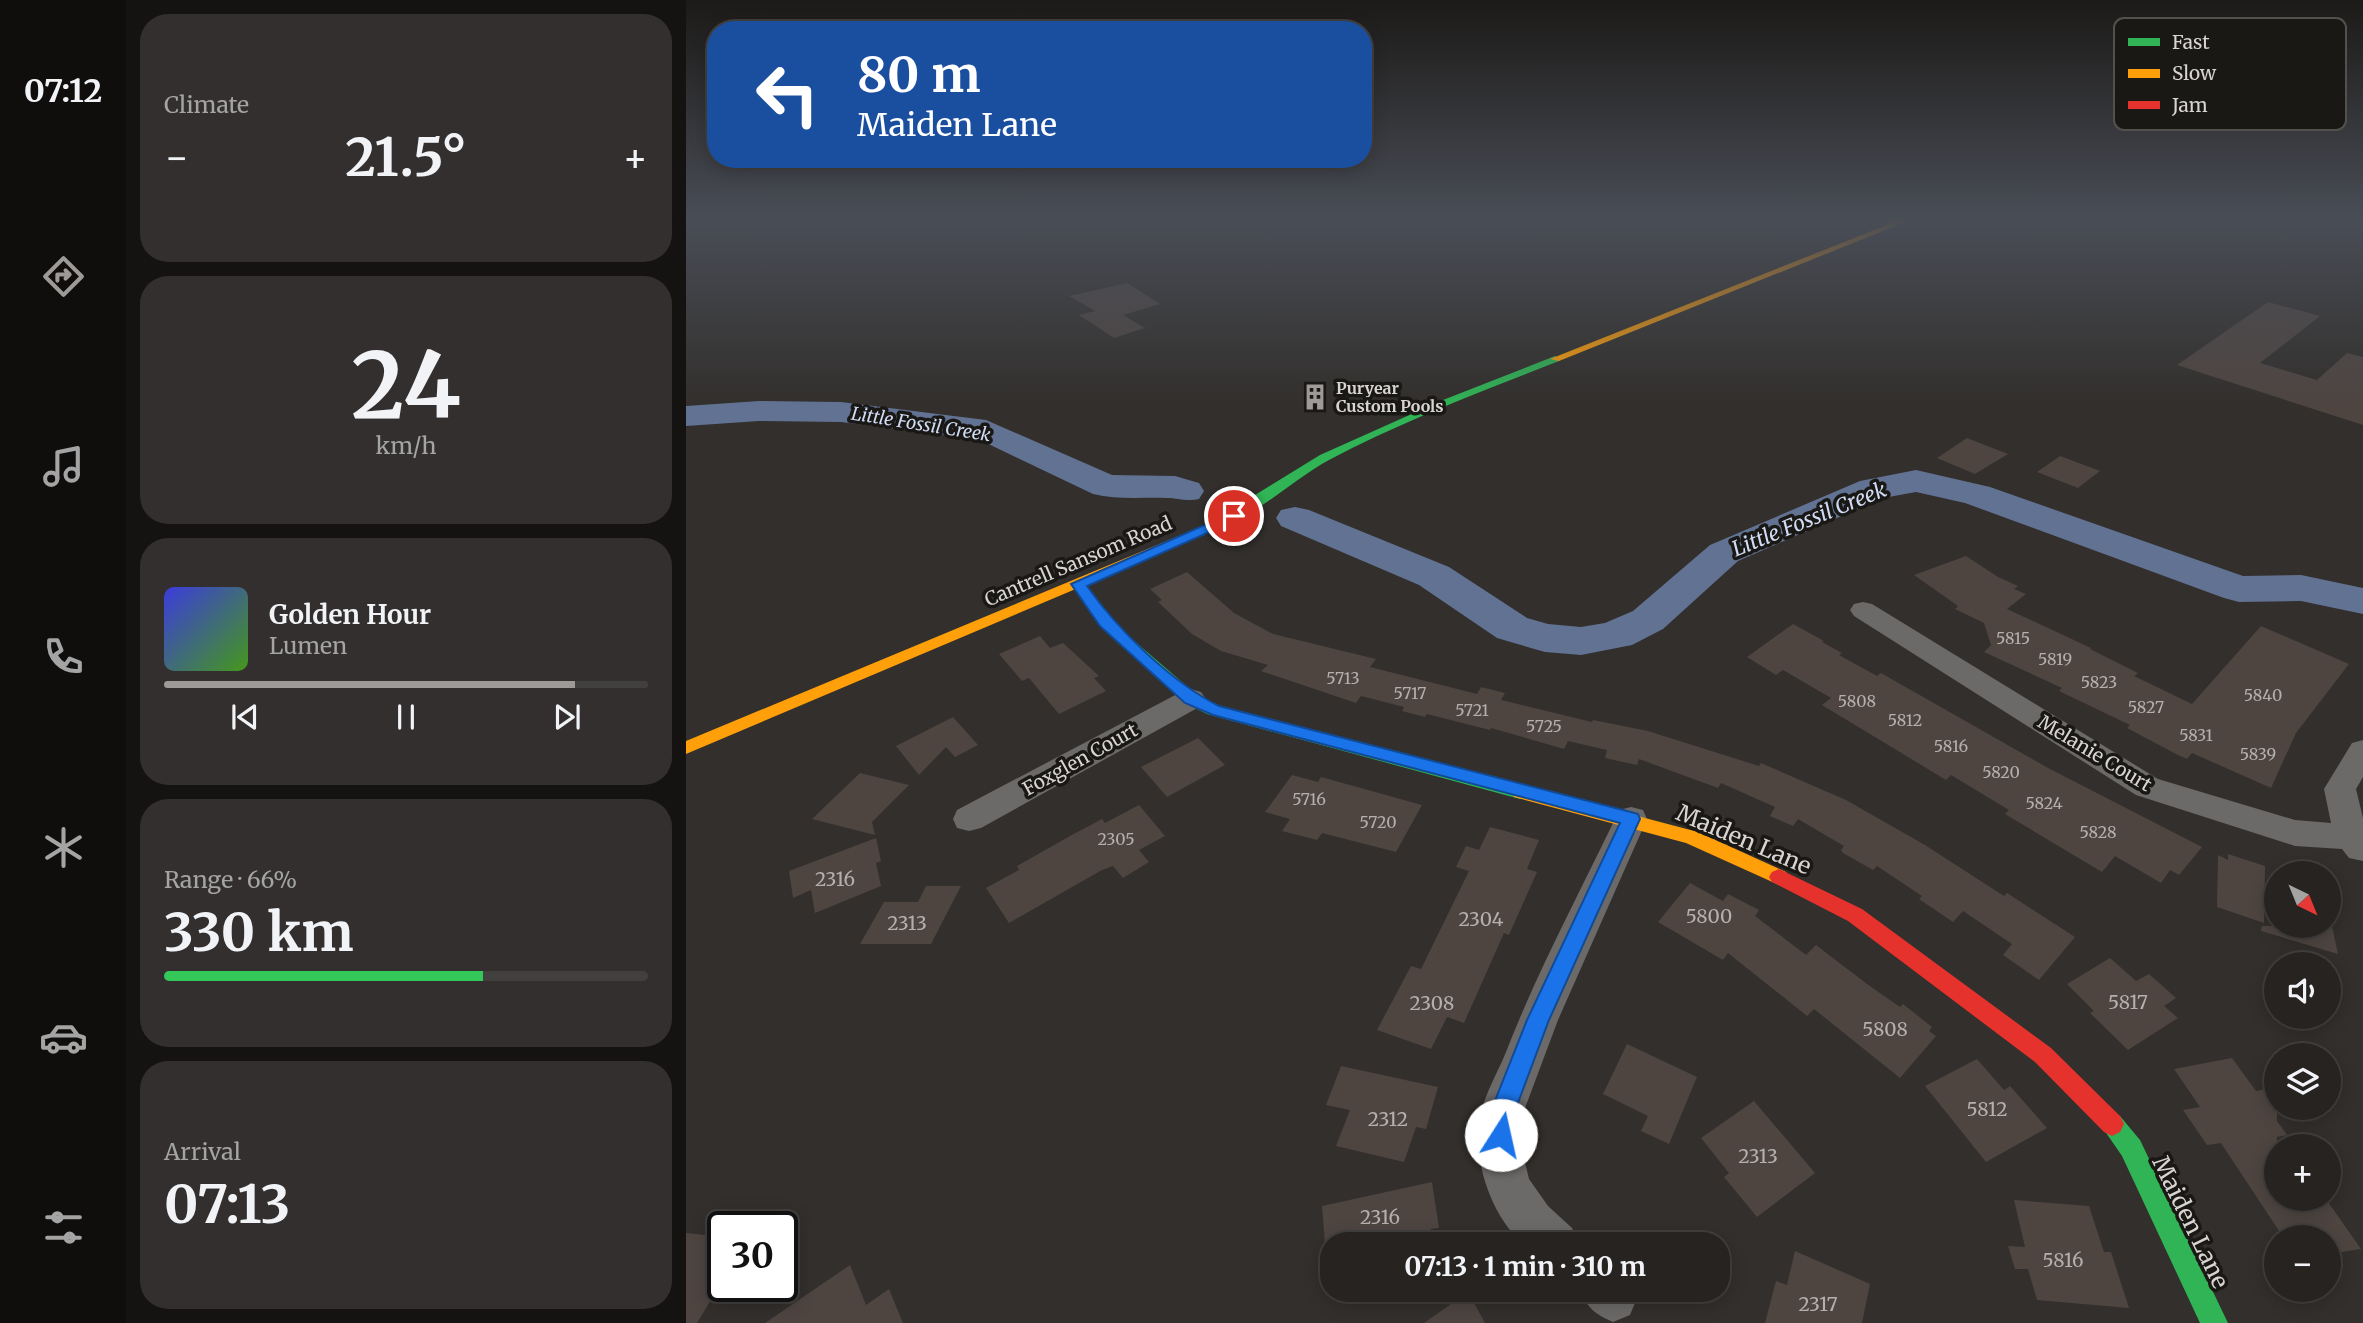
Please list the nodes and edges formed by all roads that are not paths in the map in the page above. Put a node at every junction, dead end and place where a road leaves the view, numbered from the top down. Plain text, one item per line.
1 (1748, 283) edge
2 (1078, 584) junction
3 (1863, 610) dead end
4 (1191, 699) junction
5 (686, 748) edge
6 (2363, 751) edge
7 (969, 819) dead end
8 (1631, 819) junction
9 (2357, 844) edge
10 (1543, 1232) edge
11 (2214, 1323) edge

1 - 2 main road, Cantrell Sansom Road
2 - 4 main road, Maiden Lane
2 - 5 main road, Cantrell Sansom Road
3 - 9 street, Melanie Court
4 - 7 street, Foxglen Court
4 - 8 main road, Maiden Lane
6 - 9 street
8 - 10 street
8 - 11 main road, Maiden Lane

